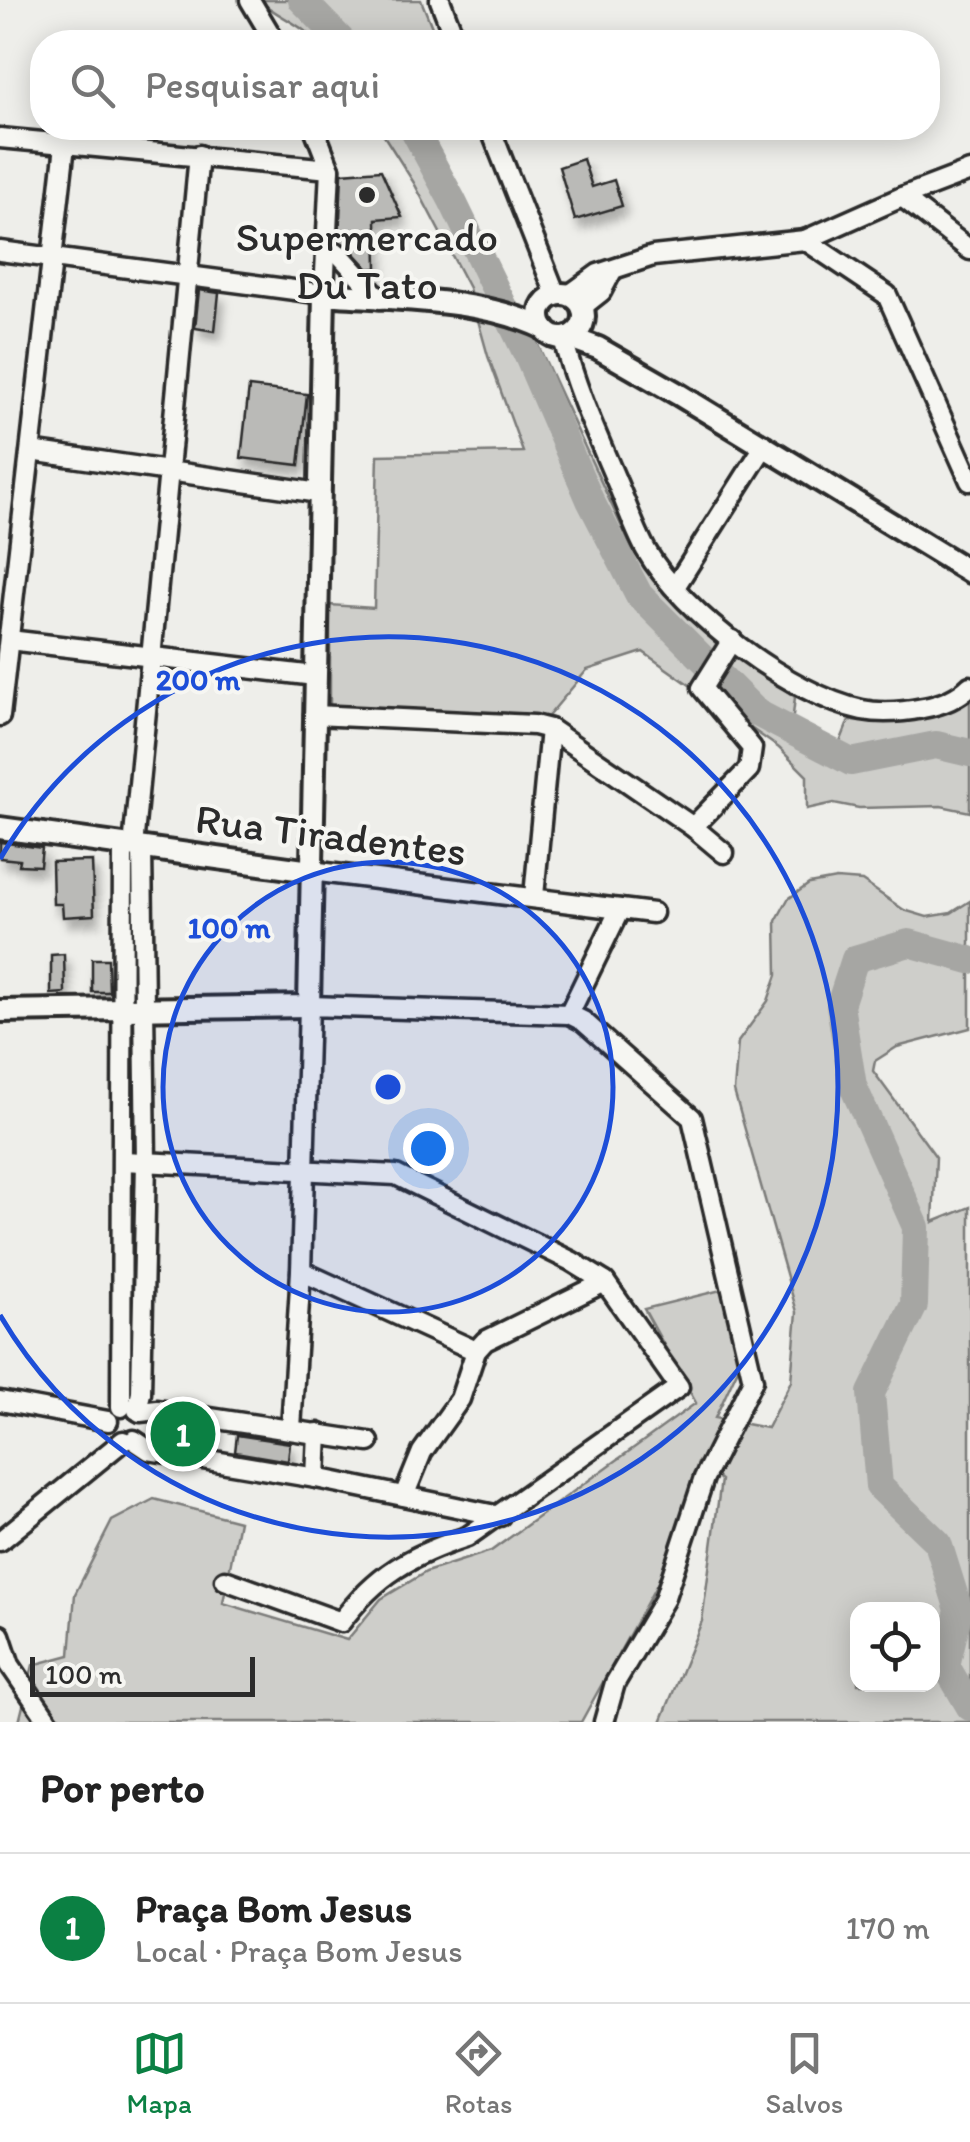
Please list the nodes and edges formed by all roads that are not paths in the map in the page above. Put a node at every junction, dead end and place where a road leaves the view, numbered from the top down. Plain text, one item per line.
1 (250, 0) edge
2 (440, 0) edge
3 (268, 30) edge
4 (451, 30) edge
5 (0, 138) edge
6 (319, 140) edge
7 (494, 140) edge
8 (65, 144) junction
9 (199, 156) junction
10 (330, 169) junction
11 (970, 171) edge
12 (902, 197) junction
13 (805, 240) junction
14 (326, 250) junction
15 (970, 250) edge
16 (0, 251) edge
17 (54, 259) junction
18 (187, 276) junction
19 (324, 294) junction
20 (380, 299) junction
21 (559, 316) junction
22 (765, 446) junction
23 (31, 451) junction
24 (167, 470) junction
25 (970, 481) edge
26 (319, 493) junction
27 (9, 556) edge
28 (970, 572) edge
29 (675, 588) junction
30 (9, 640) junction
31 (732, 640) junction
32 (150, 657) junction
33 (315, 676) junction
34 (970, 686) edge
35 (314, 715) junction
36 (0, 716) edge
37 (550, 729) junction
38 (693, 827) junction
39 (0, 828) edge
40 (133, 847) junction
41 (724, 853) dead end
42 (311, 871) junction
43 (534, 896) junction
44 (620, 909) junction
45 (653, 913) dead end
46 (145, 1006) junction
47 (309, 1006) junction
48 (122, 1008) junction
49 (0, 1011) edge
50 (569, 1014) junction
51 (123, 1161) junction
52 (146, 1162) junction
53 (306, 1168) junction
54 (302, 1271) junction
55 (605, 1282) junction
56 (476, 1351) junction
57 (0, 1401) edge
58 (127, 1413) junction
59 (290, 1428) junction
60 (318, 1433) junction
61 (128, 1440) junction
62 (369, 1442) dead end
63 (316, 1478) junction
64 (404, 1496) junction
65 (500, 1516) junction
66 (0, 1541) edge
67 (225, 1580) dead end
68 (0, 1635) edge
69 (49, 1722) edge
70 (604, 1722) edge

1 - 3 street
2 - 4 street
5 - 8 street
6 - 10 street
7 - 21 street
8 - 9 street
8 - 17 street
9 - 10 street
9 - 18 street
10 - 14 street
11 - 12 street
12 - 13 street
12 - 15 street
13 - 21 street
13 - 25 street
14 - 19 street
14 - 20 street
16 - 17 street
17 - 18 street
17 - 23 street
18 - 19 street
18 - 24 street
19 - 20 main road
19 - 26 main road
20 - 21 main road
21 - 22 main road
21 - 29 street
22 - 28 main road
22 - 29 street
23 - 24 street
23 - 27 street
24 - 26 street
24 - 32 street
26 - 33 main road
27 - 30 street
29 - 31 street
30 - 32 street
30 - 36 street
31 - 34 street
31 - 38 street
32 - 33 street
32 - 40 street
33 - 35 main road
35 - 37 street
35 - 42 main road
37 - 38 street
37 - 43 street
38 - 41 street
39 - 40 main road, Rua Tiradentes
40 - 42 main road, Rua Tiradentes
40 - 46 street
40 - 48 street
42 - 43 street, Rua Tiradentes
42 - 47 main road
43 - 44 street, Rua Tiradentes
44 - 45 street, Rua Tiradentes
44 - 50 street
46 - 47 main road
46 - 48 main road
46 - 52 street
47 - 50 street
47 - 53 street
48 - 49 main road
48 - 51 street
50 - 70 street
51 - 52 street
51 - 58 street
52 - 53 street
52 - 58 street
53 - 54 street
53 - 55 street
54 - 56 street
54 - 59 street
55 - 56 street
55 - 65 street
56 - 64 street
57 - 58 street
58 - 59 street
58 - 61 street
58 - 61 street
59 - 60 street
60 - 62 street
60 - 63 street
61 - 63 street
61 - 66 street
63 - 64 street
64 - 65 street
65 - 67 street
68 - 69 street

